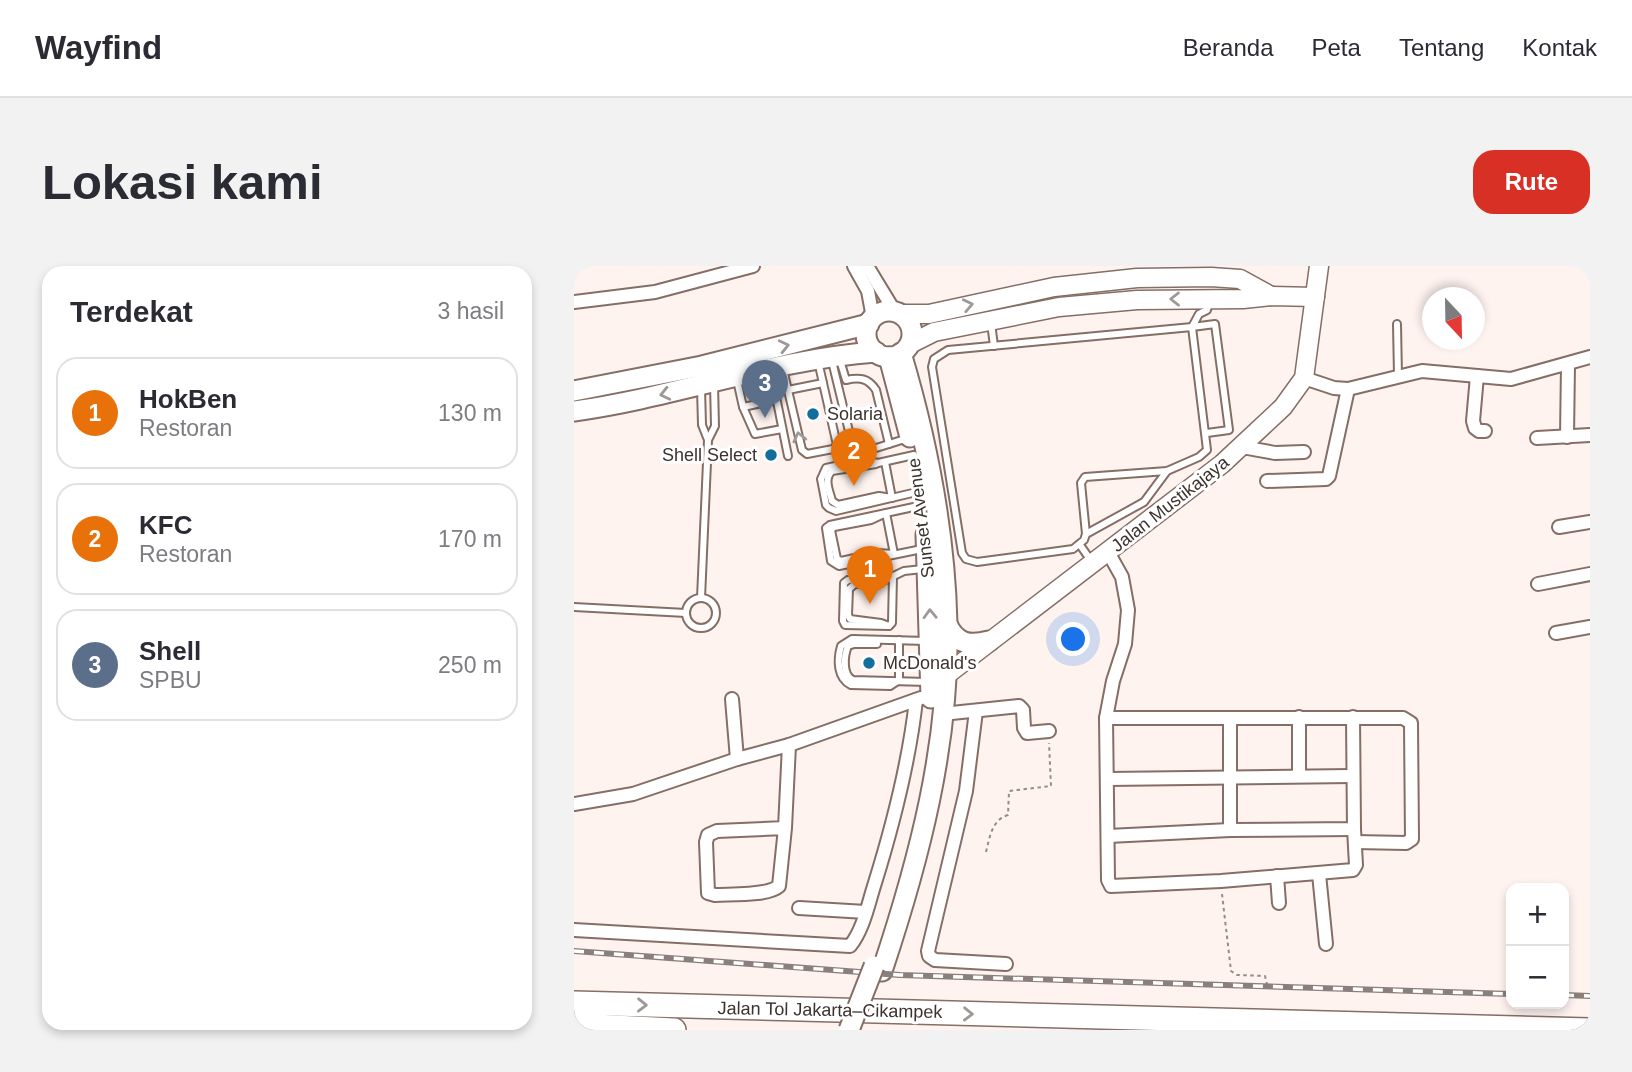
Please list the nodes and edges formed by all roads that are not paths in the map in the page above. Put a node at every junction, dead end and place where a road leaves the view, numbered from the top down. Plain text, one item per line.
1 (752, 266) edge
2 (854, 266) edge
3 (867, 266) edge
4 (1319, 266) edge
5 (1054, 287) junction
6 (1272, 296) junction
7 (1315, 297) junction
8 (1210, 299) junction
9 (574, 302) edge
10 (1059, 307) junction
11 (898, 313) junction
12 (929, 313) junction
13 (991, 320) junction
14 (871, 321) junction
15 (1397, 324) dead end
16 (1192, 327) junction
17 (934, 332) junction
18 (995, 345) junction
19 (894, 351) junction
20 (829, 357) junction
21 (1590, 357) edge
22 (1568, 364) junction
23 (777, 368) junction
24 (1398, 376) junction
25 (1477, 376) junction
26 (737, 377) junction
27 (1304, 378) junction
28 (706, 379) junction
29 (823, 383) junction
30 (788, 390) junction
31 (1348, 390) junction
32 (574, 391) edge
33 (776, 400) junction
34 (743, 407) junction
35 (574, 411) edge
36 (782, 429) junction
37 (1485, 431) dead end
38 (1207, 433) junction
39 (1590, 435) edge
40 (887, 436) junction
41 (1567, 436) junction
42 (1537, 438) dead end
43 (708, 440) junction
44 (911, 441) junction
45 (889, 444) junction
46 (1242, 447) junction
47 (1304, 452) dead end
48 (788, 456) dead end
49 (1199, 457) junction
50 (881, 463) junction
51 (1222, 464) junction
52 (1167, 471) junction
53 (1267, 481) dead end
54 (892, 498) junction
55 (922, 498) junction
56 (886, 513) junction
57 (1590, 522) edge
58 (1559, 527) dead end
59 (1086, 534) junction
60 (1080, 545) junction
61 (927, 548) junction
62 (894, 554) junction
63 (1101, 558) junction
64 (928, 569) junction
65 (1590, 574) edge
66 (893, 576) junction
67 (1538, 584) dead end
68 (701, 598) junction
69 (574, 607) edge
70 (686, 613) junction
71 (947, 625) junction
72 (1590, 627) edge
73 (1556, 633) dead end
74 (899, 640) junction
75 (930, 641) junction
76 (989, 641) junction
77 (899, 680) junction
78 (933, 688) junction
79 (732, 699) dead end
80 (976, 710) junction
81 (942, 714) junction
82 (1299, 717) junction
83 (1353, 717) junction
84 (1107, 718) junction
85 (1230, 718) junction
86 (1049, 731) road end
87 (789, 745) junction
88 (737, 759) junction
89 (1299, 776) junction
90 (1352, 776) junction
91 (1230, 778) junction
92 (1108, 779) junction
93 (574, 804) edge
94 (785, 828) junction
95 (1230, 830) junction
96 (1108, 836) junction
97 (1354, 836) junction
98 (1319, 874) junction
99 (1277, 876) junction
100 (1279, 903) dead end
101 (799, 908) dead end
102 (866, 912) junction
103 (574, 930) edge
104 (1326, 944) dead end
105 (1006, 964) dead end
106 (878, 968) junction
107 (574, 1003) edge
108 (1590, 1016) edge
109 (574, 1025) edge
110 (1397, 1025) junction
111 (674, 1030) edge
112 (849, 1030) edge
113 (859, 1030) edge
114 (1590, 1030) edge

1 - 9 street
2 - 14 street
3 - 11 street
4 - 7 main road, Jalan Mustikajaya
5 - 6 main road
5 - 10 main road
12 -> 5 main road
6 - 7 main road
6 - 8 main road
7 - 27 main road, Jalan Mustikajaya
8 -> 10 main road
8 - 16 lane
10 - 13 main road
11 - 12 main road
11 - 14 main road
11 - 19 main road
12 - 17 main road
13 - 17 main road
13 - 18 lane
14 - 19 main road
28 -> 14 main road
15 - 24 lane
16 - 18 lane
16 - 38 lane
16 - 38 lane
17 - 19 main road
18 - 60 lane
19 - 20 main road
19 - 44 main road, Sunset Avenue
19 - 71 main road, Sunset Avenue
20 - 23 main road
20 - 29 lane
20 - 40 lane
20 - 45 lane
21 - 22 street
22 - 25 street
22 - 41 street
23 - 26 main road
23 - 30 lane
23 - 33 lane
24 - 25 street
24 - 31 street
25 - 37 street
26 - 28 main road
26 - 34 lane
27 - 31 street
27 - 46 main road, Jalan Mustikajaya
28 - 32 main road
28 -> 35 main road
28 - 43 lane
28 - 43 lane
29 - 30 lane
29 -> 30 lane
31 - 53 street
33 - 34 lane
33 - 36 lane
34 - 36 lane
36 - 48 lane
38 - 49 lane
39 - 41 street
40 - 44 lane
40 - 45 lane
41 - 42 street
43 - 68 lane
44 - 45 lane
44 - 50 lane
44 - 55 main road, Sunset Avenue
46 - 47 street
46 - 51 main road, Jalan Mustikajaya
49 - 51 lane
49 - 52 lane
50 - 54 lane
50 - 54 lane
51 - 63 main road, Jalan Mustikajaya
52 - 59 lane
52 - 59 lane
54 - 55 lane
55 - 56 lane
55 - 61 main road, Sunset Avenue
56 - 62 lane
56 - 62 lane
57 - 58 street
59 - 60 lane
60 - 63 lane
61 - 62 lane
61 - 64 main road, Sunset Avenue
63 - 76 main road, Jalan Mustikajaya
63 - 84 street
64 - 66 lane
75 -> 64 main road, Sunset Avenue
65 - 67 street
66 - 66 lane
68 - 70 lane
68 - 70 lane
69 - 70 lane
71 - 76 main road
71 - 78 main road, Sunset Avenue
72 - 73 street
74 - 75 lane
74 - 77 lane
74 - 77 lane
75 - 78 main road, Sunset Avenue
76 - 78 main road, Jalan Mustikajaya
77 - 78 lane
78 - 81 main road
78 - 87 street
78 - 102 street
78 - 106 main road
79 - 88 street
80 - 81 street
80 - 86 street
80 - 105 street
81 - 106 main road
82 - 83 street
82 - 85 street
82 - 89 street
83 - 90 street
83 - 97 street
84 - 85 street
84 - 92 street
85 - 91 street
87 - 88 street
87 - 94 street
88 - 93 street
89 - 90 street
89 - 91 street
90 - 97 street
91 - 92 street
91 - 95 street
92 - 96 street
94 - 94 street
95 - 96 street
95 - 97 street
96 - 99 street
97 - 98 street
98 - 99 street
98 - 104 street
99 - 100 street
101 - 102 street
102 - 103 street
106 - 112 main road, bridge
106 - 113 main road
107 -> 110 highway, Jalan Tol Jakarta–Cikampek
108 - 110 highway
109 - 111 highway
110 - 114 highway, Jalan Tol Jakarta–Cikampek

